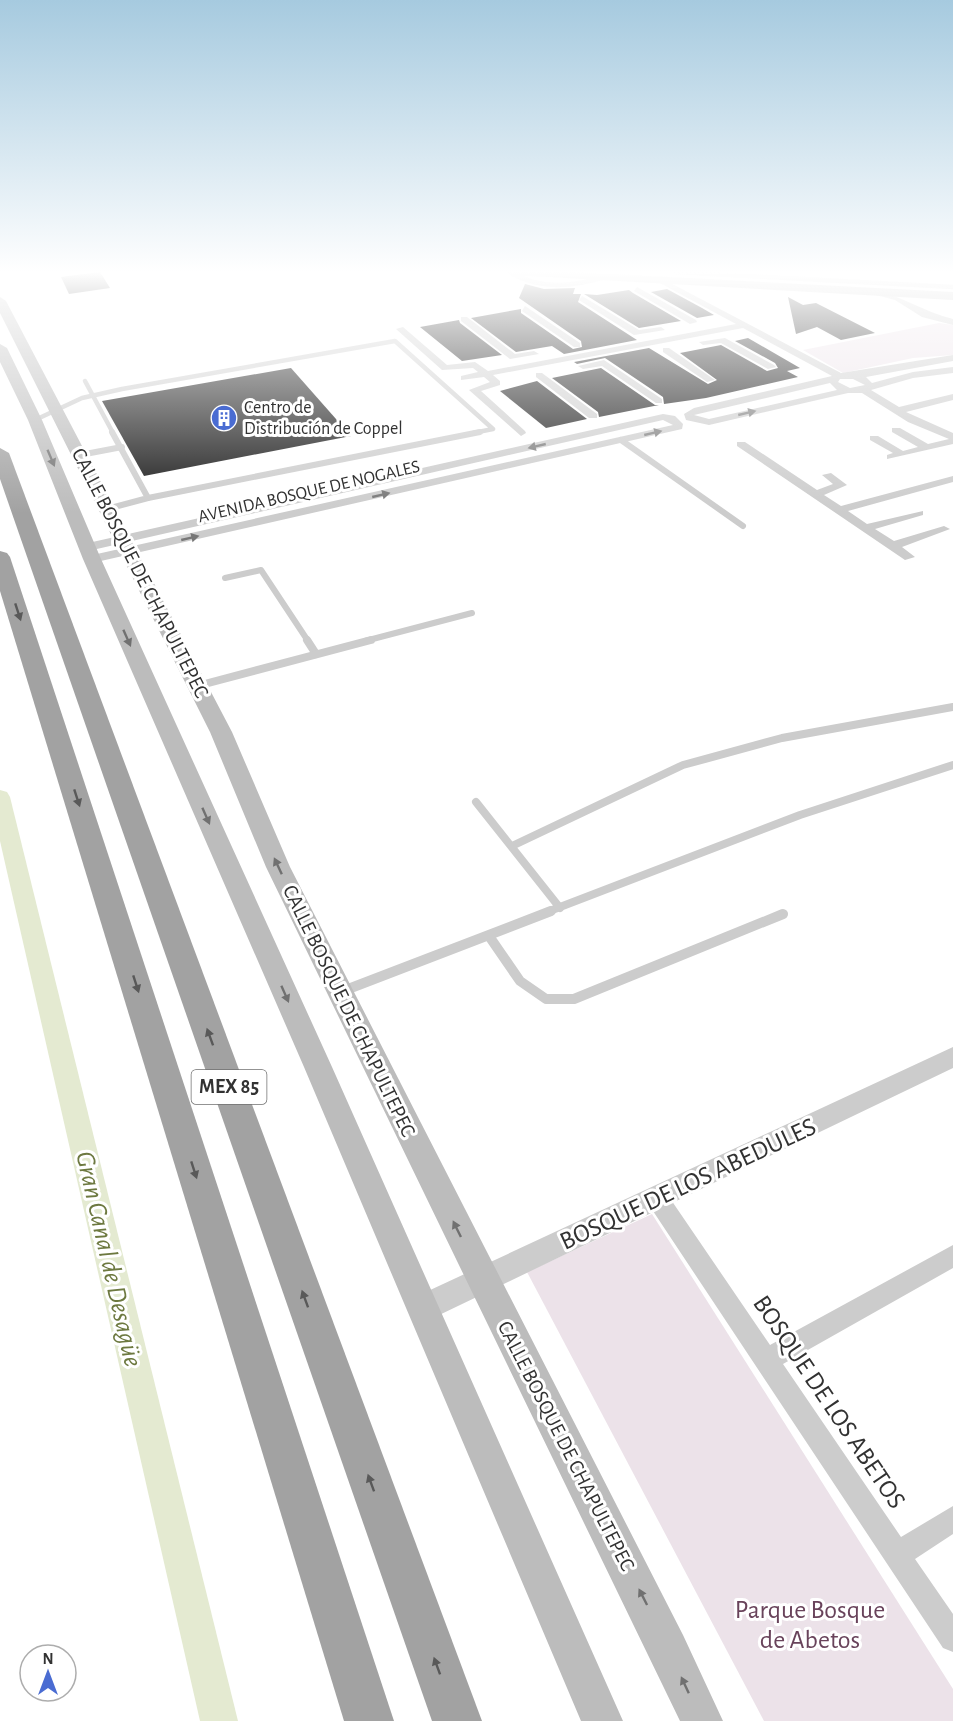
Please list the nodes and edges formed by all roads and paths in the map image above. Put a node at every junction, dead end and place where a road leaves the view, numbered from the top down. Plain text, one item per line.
1 (3, 352) edge
2 (21, 352) edge
3 (328, 352) edge
4 (409, 352) edge
5 (427, 352) edge
6 (507, 352) edge
7 (557, 352) edge
8 (600, 352) edge
9 (669, 352) edge
10 (744, 352) edge
11 (791, 352) edge
12 (953, 358) edge
13 (564, 359) junction
14 (551, 361) junction
15 (771, 367) dead end
16 (953, 370) edge
17 (486, 374) junction
18 (854, 376) junction
19 (464, 378) dead end
20 (835, 378) junction
21 (710, 380) dead end
22 (85, 381) dead end
23 (867, 388) junction
24 (848, 390) junction
25 (91, 396) junction
26 (950, 400) edge
27 (659, 401) dead end
28 (896, 411) junction
29 (46, 414) junction
30 (593, 416) dead end
31 (896, 430) dead end
32 (521, 433) dead end
33 (573, 438) junction
34 (874, 438) dead end
35 (953, 439) edge
36 (621, 440) junction
37 (741, 444) dead end
38 (122, 447) junction
39 (586, 448) junction
40 (927, 448) junction
41 (0, 453) edge
42 (81, 455) junction
43 (448, 466) junction
44 (827, 475) dead end
45 (461, 476) junction
46 (953, 479) edge
47 (815, 494) junction
48 (148, 498) junction
49 (107, 509) junction
50 (839, 510) junction
51 (919, 513) dead end
52 (743, 526) dead end
53 (865, 528) junction
54 (944, 529) dead end
55 (159, 531) junction
56 (165, 543) junction
57 (125, 545) junction
58 (892, 546) junction
59 (90, 553) junction
60 (0, 556) edge
61 (909, 557) dead end
62 (225, 578) dead end
63 (472, 613) dead end
64 (316, 654) junction
65 (196, 686) junction
66 (953, 707) edge
67 (953, 765) edge
68 (476, 802) dead end
69 (513, 846) junction
70 (560, 908) junction
71 (783, 914) dead end
72 (489, 936) junction
73 (340, 992) junction
74 (953, 1057) edge
75 (657, 1198) junction
76 (953, 1256) edge
77 (483, 1281) junction
78 (423, 1308) junction
79 (766, 1360) junction
80 (953, 1519) edge
81 (897, 1555) junction
82 (953, 1638) edge
83 (369, 1721) edge
84 (457, 1721) edge
85 (602, 1721) edge
86 (702, 1721) edge

1 - 29 main road, CALLE BOSQUE DE CHAPULTEPEC
2 - 29 main road, CALLE BOSQUE DE CHAPULTEPEC
3 - 25 lane
4 - 48 lane
5 - 17 street
6 - 14 street
7 - 13 street
8 - 13 street
9 - 21 street
10 - 15 street
11 - 20 street
12 - 18 street
13 - 14 street
13 - 27 street
14 - 17 street
14 - 30 street
16 - 23 street
17 - 19 street
17 - 32 street
18 - 20 street
18 - 23 street
20 - 24 street
20 -> 24 street
22 - 25 lane
23 - 24 street
23 - 28 street
25 - 29 lane
25 - 38 lane
26 - 28 street
28 - 35 street
29 - 42 main road, CALLE BOSQUE DE CHAPULTEPEC
29 -> 59 main road, CALLE BOSQUE DE CHAPULTEPEC
31 - 40 street
36 -> 33 street, AVENIDA BOSQUE DE NOGALES
33 - 39 street
33 -> 43 street, AVENIDA BOSQUE DE NOGALES
34 - 40 street
35 - 40 street
36 - 39 street, AVENIDA BOSQUE DE NOGALES
36 - 52 lane
37 - 47 street
38 - 42 lane
38 - 48 lane
39 - 45 street, AVENIDA BOSQUE DE NOGALES
84 -> 41 highway, MEX 85
42 - 49 main road, CALLE BOSQUE DE CHAPULTEPEC
43 - 45 street, AVENIDA BOSQUE DE NOGALES
43 - 55 street, AVENIDA BOSQUE DE NOGALES
44 - 47 street
56 -> 45 street, AVENIDA BOSQUE DE NOGALES
46 - 50 street
47 - 50 street
48 - 49 lane
49 - 57 main road, CALLE BOSQUE DE CHAPULTEPEC
50 - 53 street
51 - 53 street
53 - 58 street
54 - 58 street
55 - 56 street
55 - 57 street, AVENIDA BOSQUE DE NOGALES
56 - 57 street, AVENIDA BOSQUE DE NOGALES
57 - 59 street, AVENIDA BOSQUE DE NOGALES
57 - 65 main road, CALLE BOSQUE DE CHAPULTEPEC
58 - 61 street
59 -> 78 main road, CALLE BOSQUE DE CHAPULTEPEC
60 -> 83 highway, MEX 85
62 - 64 lane
63 - 64 lane
64 - 65 lane
73 -> 65 main road, CALLE BOSQUE DE CHAPULTEPEC
66 - 69 lane
67 - 70 lane
68 - 69 lane
69 - 70 lane
70 - 72 lane
71 - 72 lane
72 - 73 lane
77 -> 73 main road, CALLE BOSQUE DE CHAPULTEPEC
74 - 75 street, BOSQUE DE LOS ABEDULES
75 - 77 street, BOSQUE DE LOS ABEDULES
75 - 79 street, BOSQUE DE LOS ABETOS
76 - 79 street
77 - 78 street, BOSQUE DE LOS ABEDULES
86 -> 77 main road, CALLE BOSQUE DE CHAPULTEPEC
78 - 85 main road, CALLE BOSQUE DE CHAPULTEPEC
79 - 81 street, BOSQUE DE LOS ABETOS
80 - 81 street
81 - 82 street, BOSQUE DE LOS ABETOS

